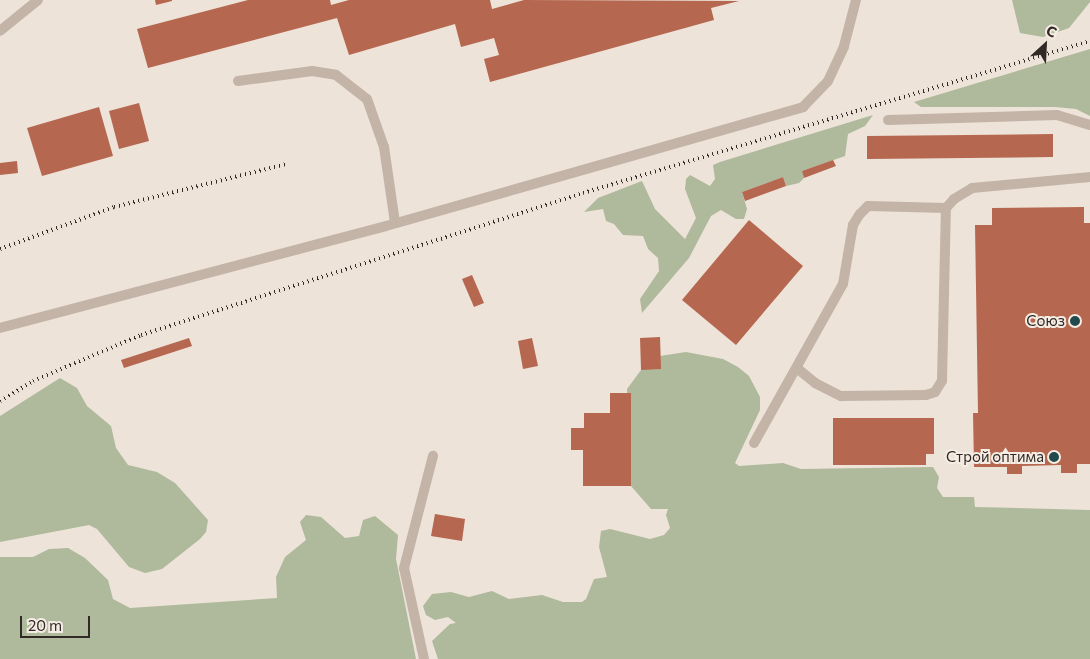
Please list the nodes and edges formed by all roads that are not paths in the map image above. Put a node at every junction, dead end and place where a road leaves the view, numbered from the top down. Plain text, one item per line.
1 (38, 0) edge
2 (856, 0) edge
3 (0, 31) edge
4 (238, 81) dead end
5 (888, 120) dead end
6 (1090, 125) edge
7 (1090, 177) edge
8 (946, 208) junction
9 (395, 222) junction
10 (0, 328) edge
11 (798, 369) junction
12 (754, 443) dead end
13 (433, 456) dead end
14 (424, 659) edge

1 - 3 lane
2 - 9 lane
4 - 9 lane
5 - 6 lane
7 - 8 lane
8 - 11 lane
8 - 11 lane
9 - 10 lane
11 - 12 lane
13 - 14 lane

